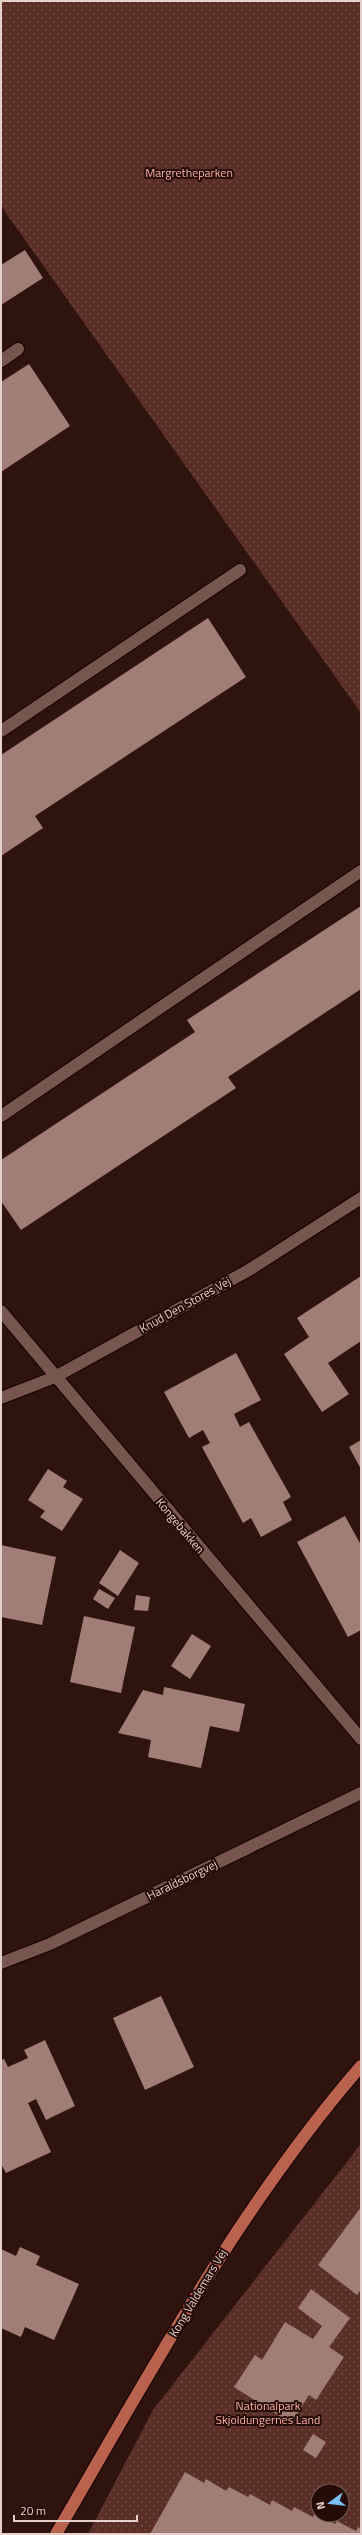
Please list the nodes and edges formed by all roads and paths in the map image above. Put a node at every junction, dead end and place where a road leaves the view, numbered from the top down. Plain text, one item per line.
1 (18, 350) dead end
2 (1, 361) edge
3 (240, 570) dead end
4 (1, 731) edge
5 (361, 871) edge
6 (1, 1116) edge
7 (361, 1198) edge
8 (1, 1311) edge
9 (55, 1377) junction
10 (1, 1398) edge
11 (361, 1739) edge
12 (361, 1793) edge
13 (1, 1963) edge
14 (361, 2066) edge
15 (56, 2534) edge

1 - 2 street
3 - 4 street
5 - 6 street
7 - 9 street, Knud Den Stores Vej
8 - 9 street, Kongebakken
9 - 10 street, Knud Den Stores Vej
9 - 11 street, Kongebakken
12 - 13 street, Haraldsborgvej
14 - 15 main road, Kong Valdemars Vej

